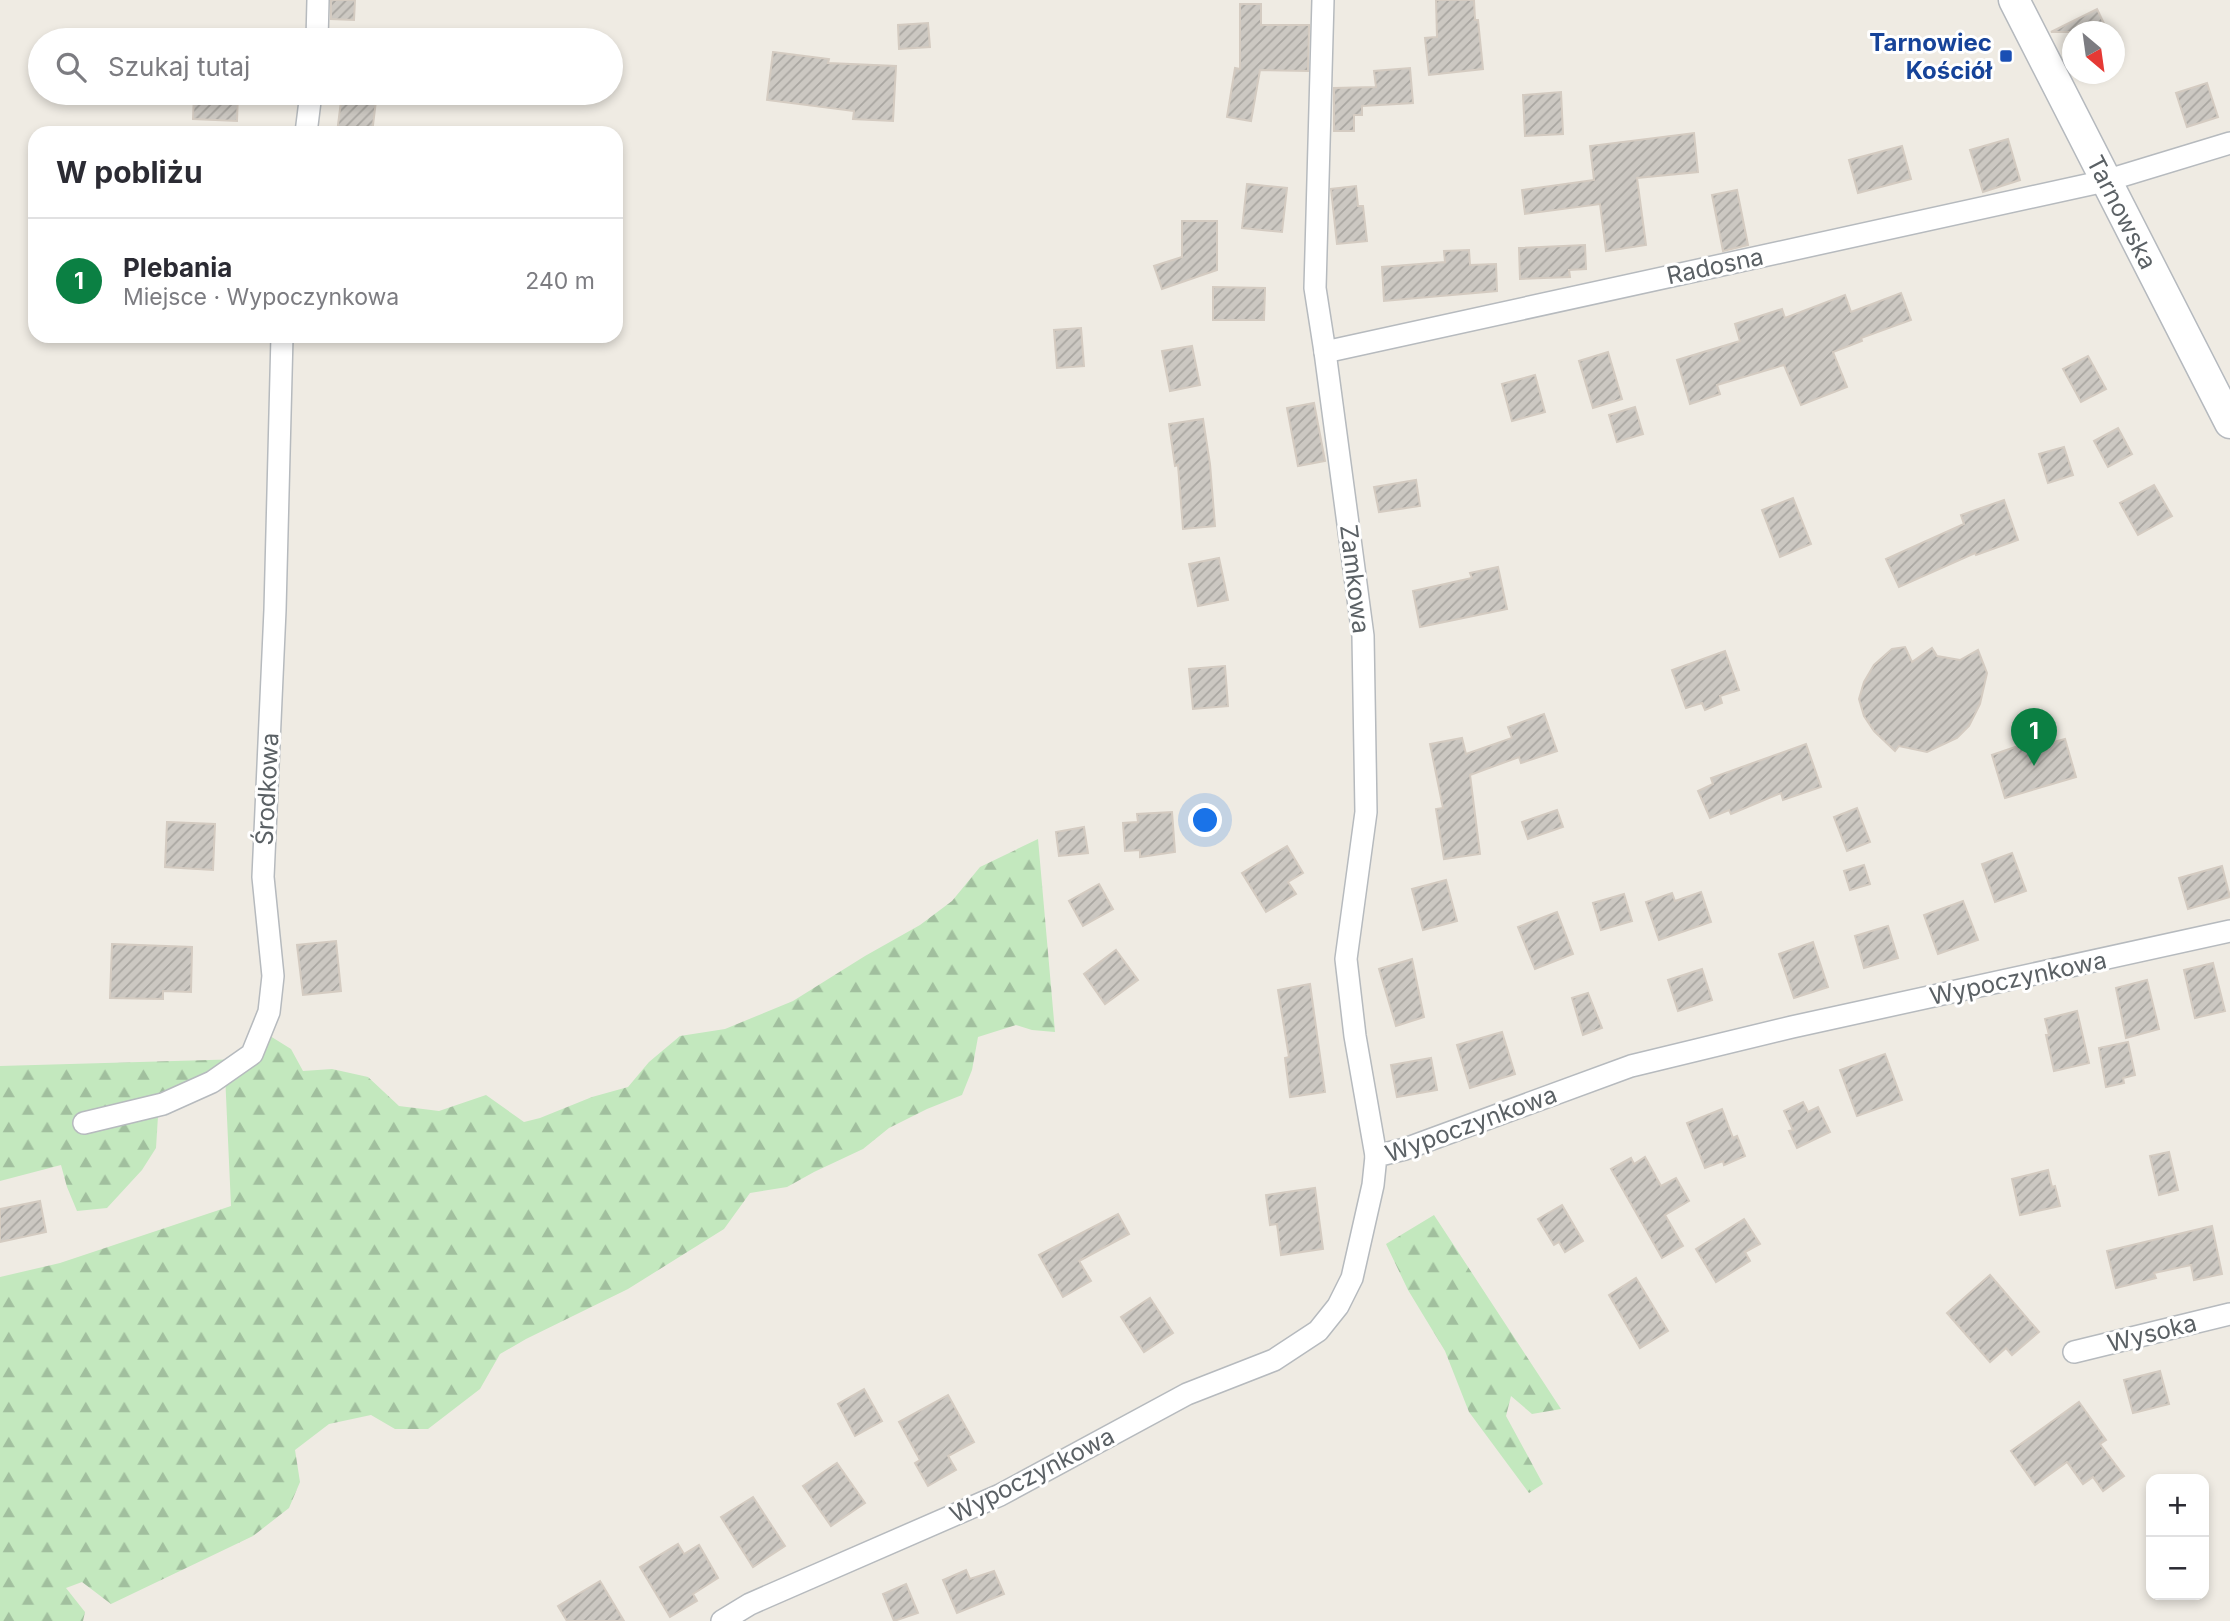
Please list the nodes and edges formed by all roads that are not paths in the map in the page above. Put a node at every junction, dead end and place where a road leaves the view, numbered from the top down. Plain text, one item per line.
1 (318, 0) edge
2 (1323, 0) edge
3 (2014, 0) edge
4 (317, 28) edge
5 (310, 105) edge
6 (307, 126) edge
7 (2230, 143) edge
8 (2105, 181) junction
9 (282, 343) edge
10 (1325, 352) junction
11 (2230, 423) edge
12 (2230, 931) edge
13 (84, 1123) dead end
14 (1376, 1156) junction
15 (2230, 1314) edge
16 (2074, 1352) dead end
17 (722, 1621) edge

1 - 4 street
2 - 10 street, Zamkowa
3 - 8 main road, Tarnowska
5 - 6 street
7 - 8 street, Radosna
8 - 10 street, Radosna
8 - 11 main road, Tarnowska
9 - 13 street, Środkowa
10 - 14 street, Zamkowa
12 - 14 street, Wypoczynkowa
14 - 17 street, Wypoczynkowa
15 - 16 street, Wysoka

